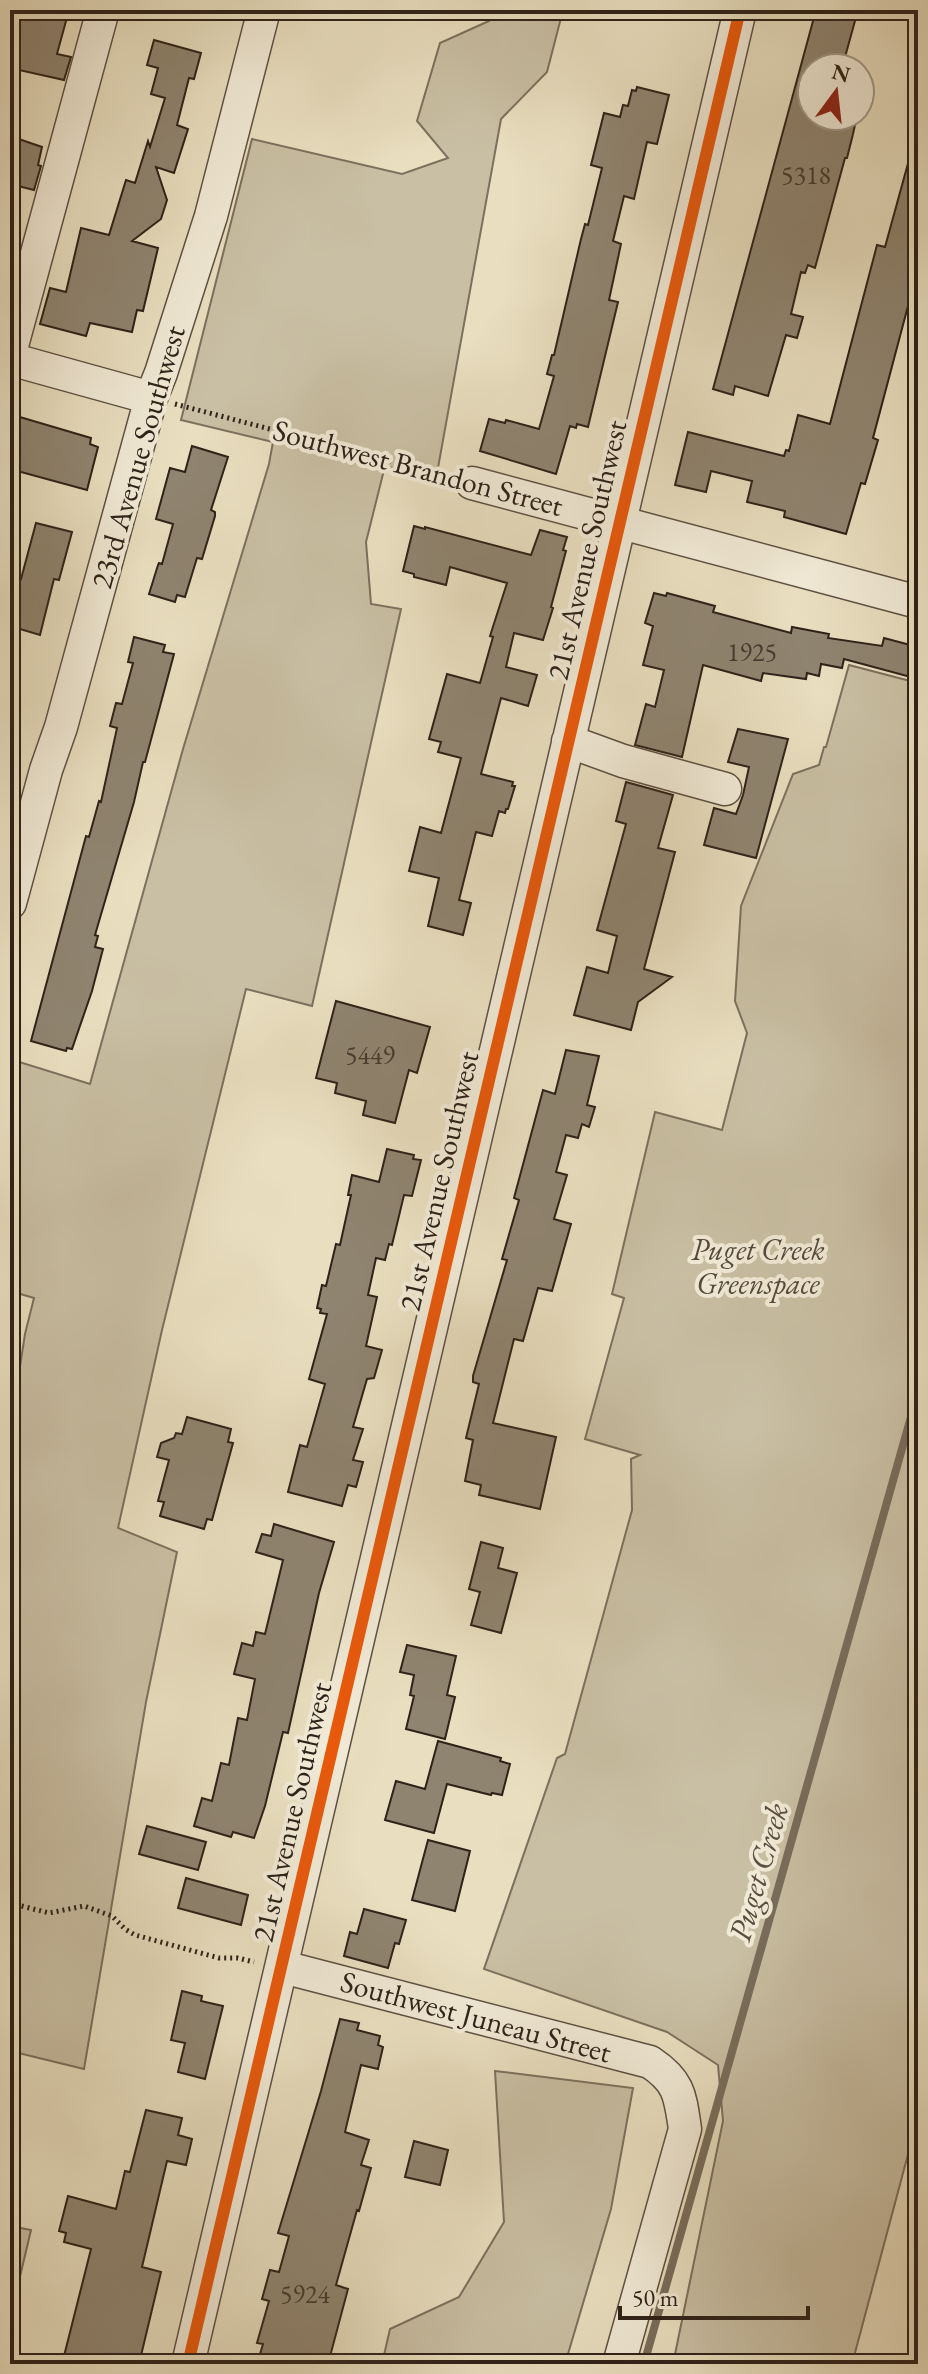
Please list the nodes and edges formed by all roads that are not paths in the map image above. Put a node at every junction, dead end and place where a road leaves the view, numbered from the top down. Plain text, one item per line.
1 (103, 10) edge
2 (264, 10) edge
3 (740, 10) edge
4 (10, 353) edge
5 (10, 359) edge
6 (151, 398) junction
7 (472, 483) road end
8 (621, 521) junction
9 (918, 602) edge
10 (568, 741) junction
11 (725, 789) dead end
12 (10, 903) edge
13 (272, 1965) junction
14 (188, 2364) edge
15 (619, 2364) edge

1 - 4 street
2 - 6 street, 23rd Avenue Southwest
3 - 8 street, 21st Avenue Southwest
5 - 6 street
6 - 12 street, 23rd Avenue Southwest
7 - 8 street, Southwest Brandon Street
8 - 9 street, Southwest Brandon Street
8 - 10 street, 21st Avenue Southwest
10 - 11 street
10 - 13 street, 21st Avenue Southwest
13 - 14 street, 21st Avenue Southwest
13 - 15 street, Southwest Juneau Street

